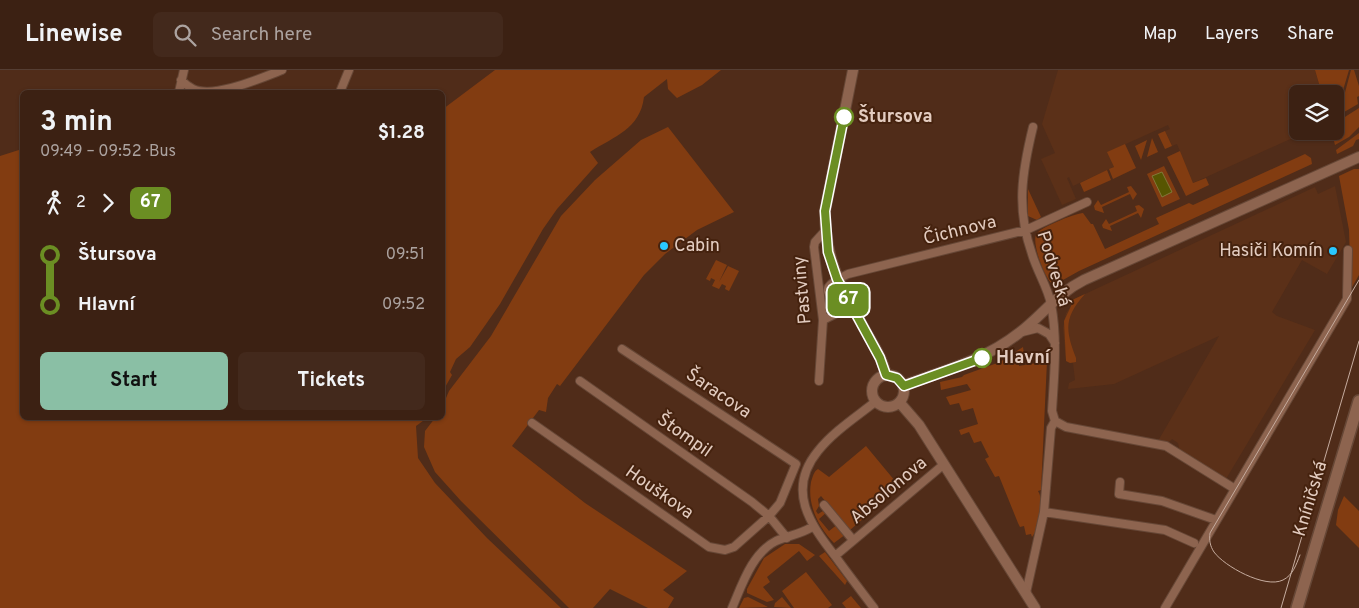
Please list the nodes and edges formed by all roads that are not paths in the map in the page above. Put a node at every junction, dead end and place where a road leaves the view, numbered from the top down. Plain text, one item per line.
1 (184, 70) edge
2 (282, 70) edge
3 (349, 70) edge
4 (853, 70) edge
5 (181, 80) junction
6 (179, 90) edge
7 (204, 90) edge
8 (220, 90) edge
9 (341, 90) edge
10 (1033, 127) dead end
11 (1359, 157) edge
12 (1087, 202) dead end
13 (1026, 230) junction
14 (825, 231) junction
15 (1348, 250) dead end
16 (837, 279) junction
17 (1051, 303) junction
18 (823, 320) junction
19 (1020, 333) junction
20 (1055, 343) junction
21 (622, 349) dead end
22 (886, 375) junction
23 (818, 380) dead end
24 (580, 381) dead end
25 (904, 386) junction
26 (1359, 401) edge
27 (875, 402) junction
28 (900, 403) junction
29 (1055, 421) junction
30 (532, 423) dead end
31 (943, 465) junction
32 (1120, 482) dead end
33 (1235, 489) junction
34 (824, 505) dead end
35 (1044, 512) junction
36 (769, 516) junction
37 (1215, 522) junction
38 (812, 526) junction
39 (787, 538) junction
40 (853, 540) junction
41 (1194, 543) dead end
42 (835, 556) junction
43 (1026, 593) junction
44 (732, 608) edge
45 (874, 608) edge
46 (1035, 608) edge
47 (1165, 608) edge
48 (1297, 608) edge

1 - 5 street
2 - 8 street
3 - 9 street
4 - 14 street
5 - 6 street
5 - 7 street
10 - 13 street, Podveská
11 - 17 street
12 - 13 street, Čichnova
13 - 16 street, Čichnova
13 - 17 street, Podveská
14 - 16 street
14 - 18 street, Pastviny
15 - 33 street
16 - 18 street
16 - 22 street
17 - 19 street
17 - 20 street, Podveská
18 - 23 street, Pastviny
19 - 20 street
19 - 25 street
20 - 29 street, Podveská
21 - 36 street, Šaracova
22 - 25 street
22 - 27 street
24 - 36 street, Štompil
25 - 28 street
26 - 48 main road, Kníničská
27 - 28 street
27 - 38 street
28 - 31 street
29 - 33 street
29 - 35 street, Podveská
30 - 36 street, Houškova
31 - 40 street, Absolonova
31 - 43 street
32 - 37 street
33 - 37 street
34 - 40 street, Absolonova
35 - 41 street
35 - 43 street, Podveská
36 - 39 street
37 - 47 street
38 - 39 street
38 - 42 street
39 - 44 street
40 - 42 street, Absolonova
42 - 45 street
43 - 46 street

